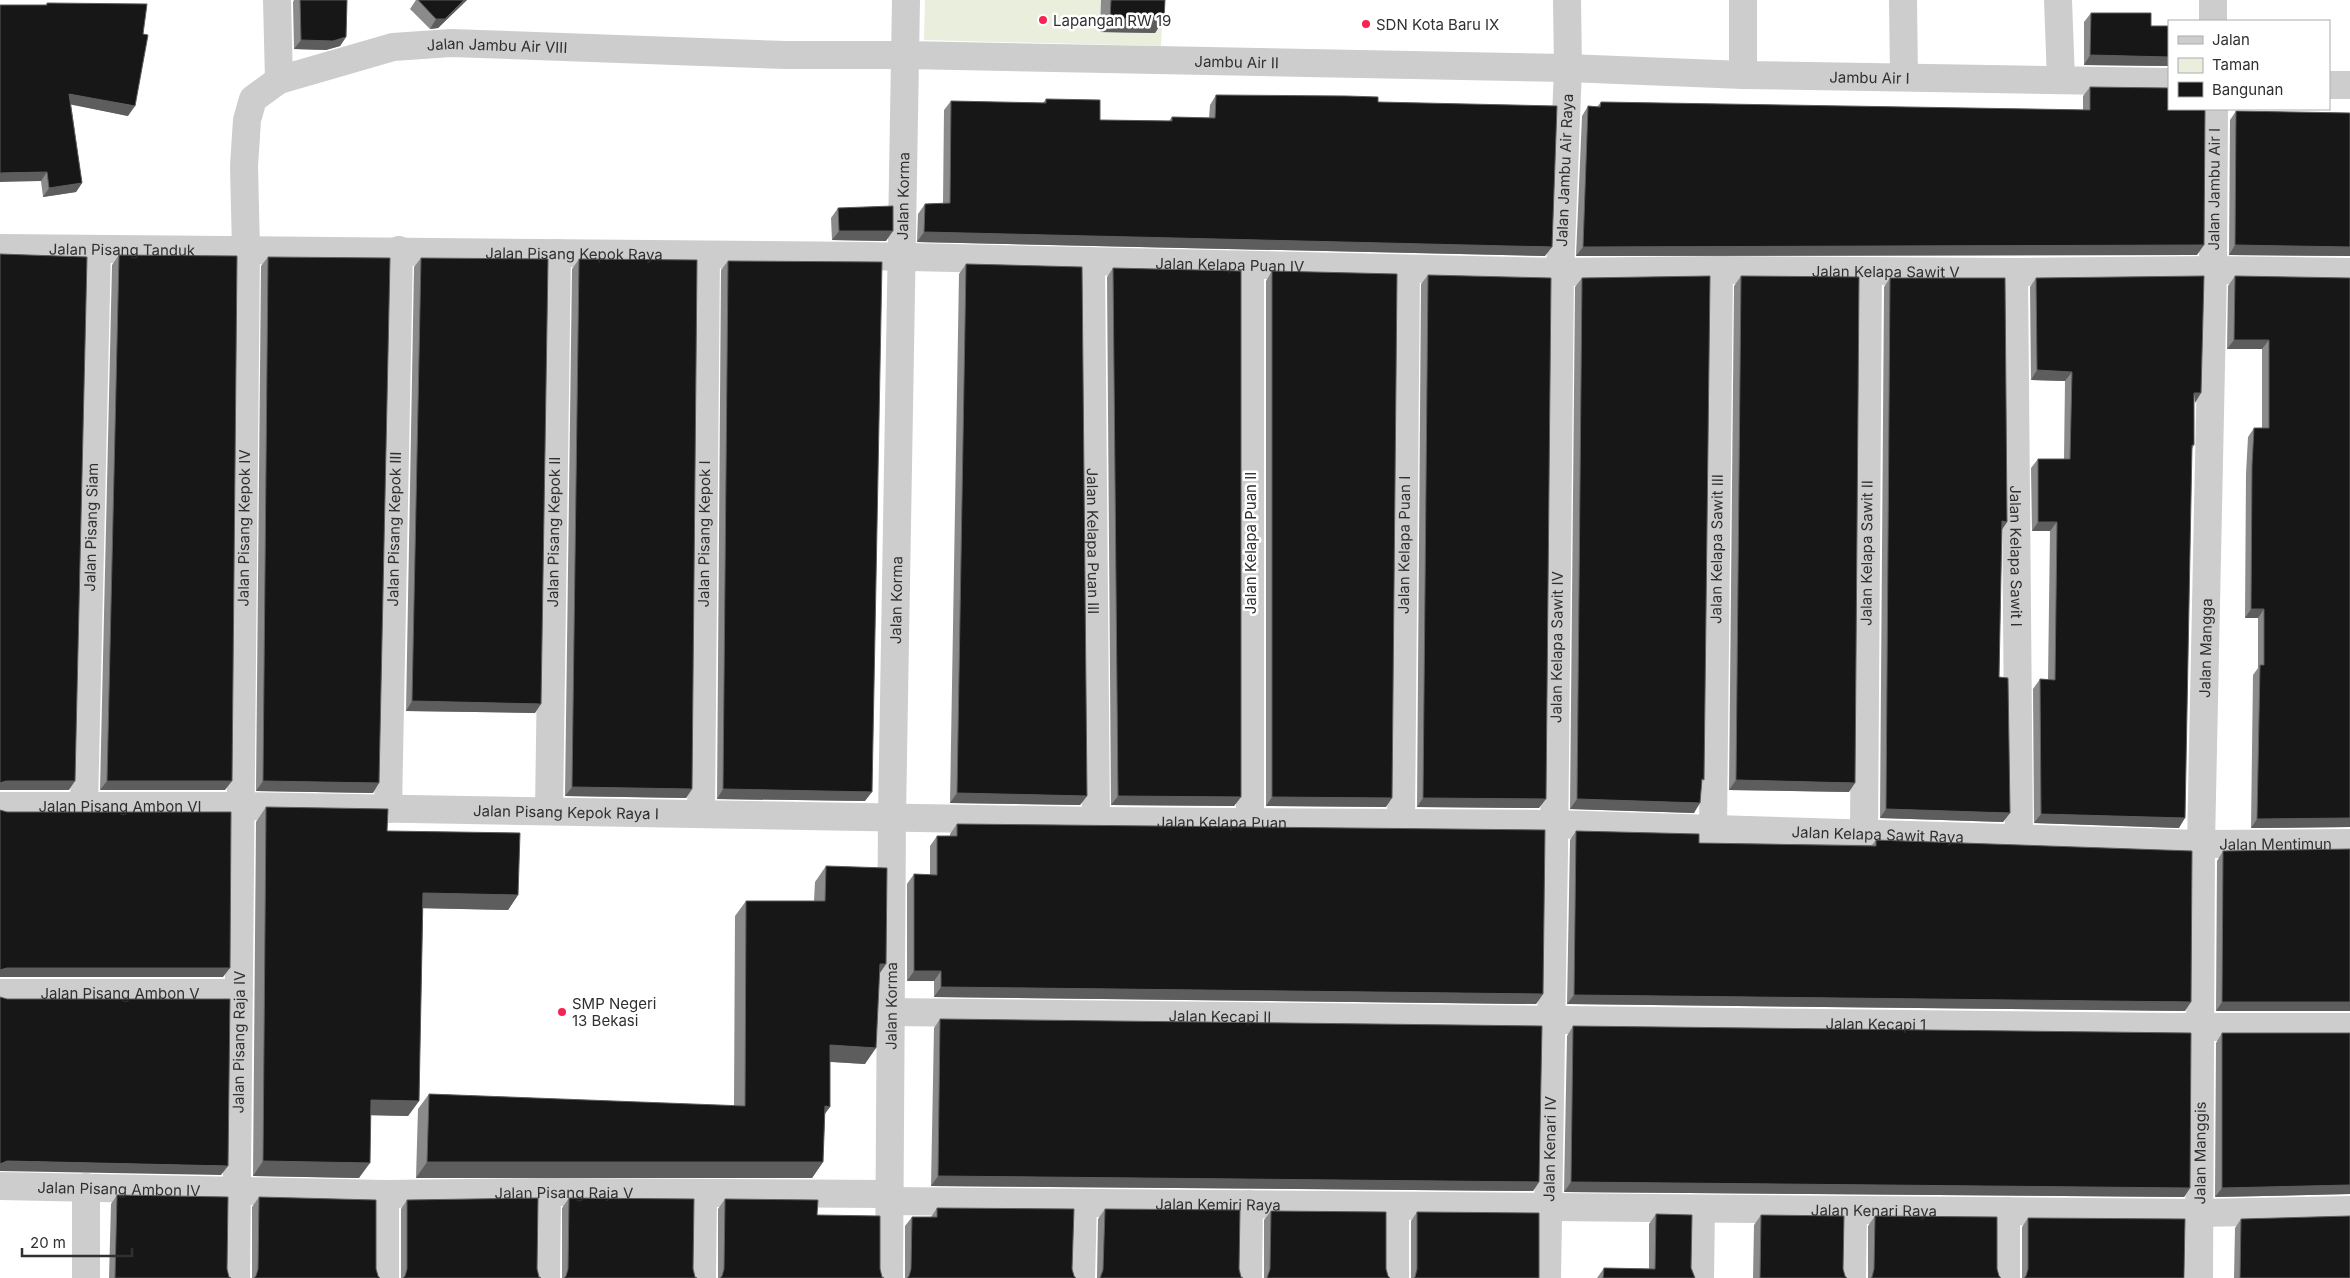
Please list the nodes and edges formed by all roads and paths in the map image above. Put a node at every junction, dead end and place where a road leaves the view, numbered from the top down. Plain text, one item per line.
1 (277, 0) edge
2 (906, 0) edge
3 (1567, 0) edge
4 (1743, 0) edge
5 (1902, 0) edge
6 (2058, 0) edge
7 (2213, 0) edge
8 (2213, 20) edge
9 (905, 55) junction
10 (1568, 68) junction
11 (1743, 75) junction
12 (1904, 76) junction
13 (279, 80) junction
14 (2061, 80) junction
15 (2168, 82) edge
16 (2330, 85) edge
17 (2350, 85) edge
18 (2214, 110) edge
19 (0, 248) edge
20 (97, 249) junction
21 (246, 250) junction
22 (399, 250) junction
23 (557, 253) junction
24 (706, 255) junction
25 (901, 257) junction
26 (1091, 261) junction
27 (1250, 265) junction
28 (1406, 269) junction
29 (1719, 270) junction
30 (2213, 270) junction
31 (1560, 272) junction
32 (1868, 272) junction
33 (2014, 272) junction
34 (2350, 272) edge
35 (0, 806) edge
36 (84, 806) junction
37 (240, 806) junction
38 (388, 809) junction
39 (549, 811) junction
40 (702, 814) junction
41 (892, 816) junction
42 (1096, 821) junction
43 (1250, 822) junction
44 (1401, 823) junction
45 (1554, 824) junction
46 (1713, 829) junction
47 (1864, 833) junction
48 (2019, 838) junction
49 (2350, 843) edge
50 (2201, 844) junction
51 (0, 993) edge
52 (239, 994) junction
53 (890, 1012) junction
54 (1551, 1020) junction
55 (2201, 1027) junction
56 (2350, 1027) edge
57 (0, 1186) edge
58 (86, 1187) junction
59 (237, 1190) junction
60 (547, 1192) junction
61 (703, 1193) junction
62 (385, 1194) junction
63 (889, 1197) junction
64 (1083, 1203) junction
65 (1249, 1204) junction
66 (1395, 1206) junction
67 (1548, 1208) junction
68 (1700, 1209) junction
69 (1853, 1210) junction
70 (2350, 1210) edge
71 (2006, 1211) junction
72 (2200, 1213) junction
73 (86, 1278) edge
74 (236, 1278) edge
75 (385, 1278) edge
76 (546, 1278) edge
77 (702, 1278) edge
78 (889, 1278) edge
79 (1081, 1278) edge
80 (1248, 1278) edge
81 (1395, 1278) edge
82 (1547, 1278) edge
83 (1700, 1278) edge
84 (1852, 1278) edge
85 (2006, 1278) edge
86 (2199, 1278) edge

1 - 13 street
2 - 9 street, Jalan Korma
3 - 10 street, Jalan Jambu Air Raya
4 - 11 street
5 - 12 street
6 - 14 street
7 - 8 street
9 - 10 street, Jambu Air II
9 - 13 street, Jalan Jambu Air VIII
9 - 25 street, Jalan Korma
10 - 11 street, Jambu Air I
10 - 31 street, Jalan Jambu Air Raya
11 - 12 street, Jambu Air I
12 - 14 street, Jambu Air I
13 - 21 street, Jalan Jambu Air VIII
14 - 15 street, Jambu Air I
16 - 17 street
18 - 30 street, Jalan Jambu Air I
19 - 20 street, Jalan Pisang Tanduk
20 - 21 street, Jalan Pisang Tanduk
20 - 36 street, Jalan Pisang Siam
21 - 22 street, Jalan Pisang Kepok Raya
21 - 37 street, Jalan Pisang Kepok IV
22 - 23 street, Jalan Pisang Kepok Raya
22 - 38 street, Jalan Pisang Kepok III
23 - 24 street, Jalan Pisang Kepok Raya
23 - 39 street, Jalan Pisang Kepok II
24 - 25 street, Jalan Pisang Kepok Raya
24 - 40 street, Jalan Pisang Kepok I
25 - 26 street, Jalan Kelapa Puan IV
25 - 41 street, Jalan Korma
26 - 27 street, Jalan Kelapa Puan IV
26 - 42 street, Jalan Kelapa Puan III
27 - 28 street, Jalan Kelapa Puan IV
27 - 43 street, Jalan Kelapa Puan II
28 - 31 street, Jalan Kelapa Puan IV
28 - 44 street, Jalan Kelapa Puan I
29 - 31 street, Jalan Kelapa Sawit V
29 - 32 street, Jalan Kelapa Sawit V
29 - 46 street, Jalan Kelapa Sawit III
30 - 33 street, Jalan Kelapa Sawit V
30 - 34 street, Jalan Kelapa Sawit V
30 - 50 street, Jalan Mangga
31 - 45 street, Jalan Kelapa Sawit IV
32 - 33 street, Jalan Kelapa Sawit V
32 - 47 street, Jalan Kelapa Sawit II
33 - 48 street, Jalan Kelapa Sawit I
35 - 36 street, Jalan Pisang Ambon VI
36 - 37 street, Jalan Pisang Ambon VI
37 - 38 street, Jalan Pisang Kepok Raya I
37 - 52 street, Jalan Pisang Raja IV
38 - 39 street, Jalan Pisang Kepok Raya I
39 - 40 street, Jalan Pisang Kepok Raya I
40 - 41 street, Jalan Pisang Kepok Raya I
41 - 42 street, Jalan Kelapa Puan
41 - 53 street, Jalan Korma
42 - 43 street, Jalan Kelapa Puan
43 - 44 street, Jalan Kelapa Puan
44 - 45 street, Jalan Kelapa Puan
45 - 46 street, Jalan Kelapa Sawit Raya
45 - 54 street, Jalan Kelapa Sawit IV
46 - 47 street, Jalan Kelapa Sawit Raya
47 - 48 street, Jalan Kelapa Sawit Raya
48 - 50 street, Jalan Kelapa Sawit Raya
49 - 50 street, Jalan Mentimun
50 - 55 street, Jalan Mangga
51 - 52 street, Jalan Pisang Ambon V
52 - 59 street, Jalan Pisang Raja IV
53 - 54 street, Jalan Kecapi II
53 - 63 street, Jalan Korma
54 - 55 street, Jalan Kecapi 1
54 - 67 street, Jalan Kenari IV
55 - 56 street, Jalan Kecapi 1
55 - 72 street, Jalan Manggis
57 - 58 street, Jalan Pisang Ambon IV
58 - 59 street, Jalan Pisang Ambon IV
58 - 73 street
59 - 62 street, Jalan Pisang Raja V
59 - 74 street, Jalan Pisang Raja IV
60 - 61 street, Jalan Pisang Raja V
60 - 62 street, Jalan Pisang Raja V
60 - 76 street
61 - 63 street, Jalan Pisang Raja V
61 - 77 street
62 - 75 street
63 - 64 street, Jalan Kemiri Raya
63 - 78 street, Jalan Korma
64 - 65 street, Jalan Kemiri Raya
64 - 79 street
65 - 66 street, Jalan Kemiri Raya
65 - 80 street
66 - 67 street, Jalan Kemiri Raya
66 - 81 street
67 - 68 street, Jalan Kenari Raya
67 - 82 street, Jalan Kenari IV
68 - 69 street, Jalan Kenari Raya
68 - 83 street
69 - 71 street, Jalan Kenari Raya
69 - 84 street
70 - 72 street, Jalan Kenari Raya
71 - 72 street, Jalan Kenari Raya
71 - 85 street
72 - 86 street, Jalan Manggis

